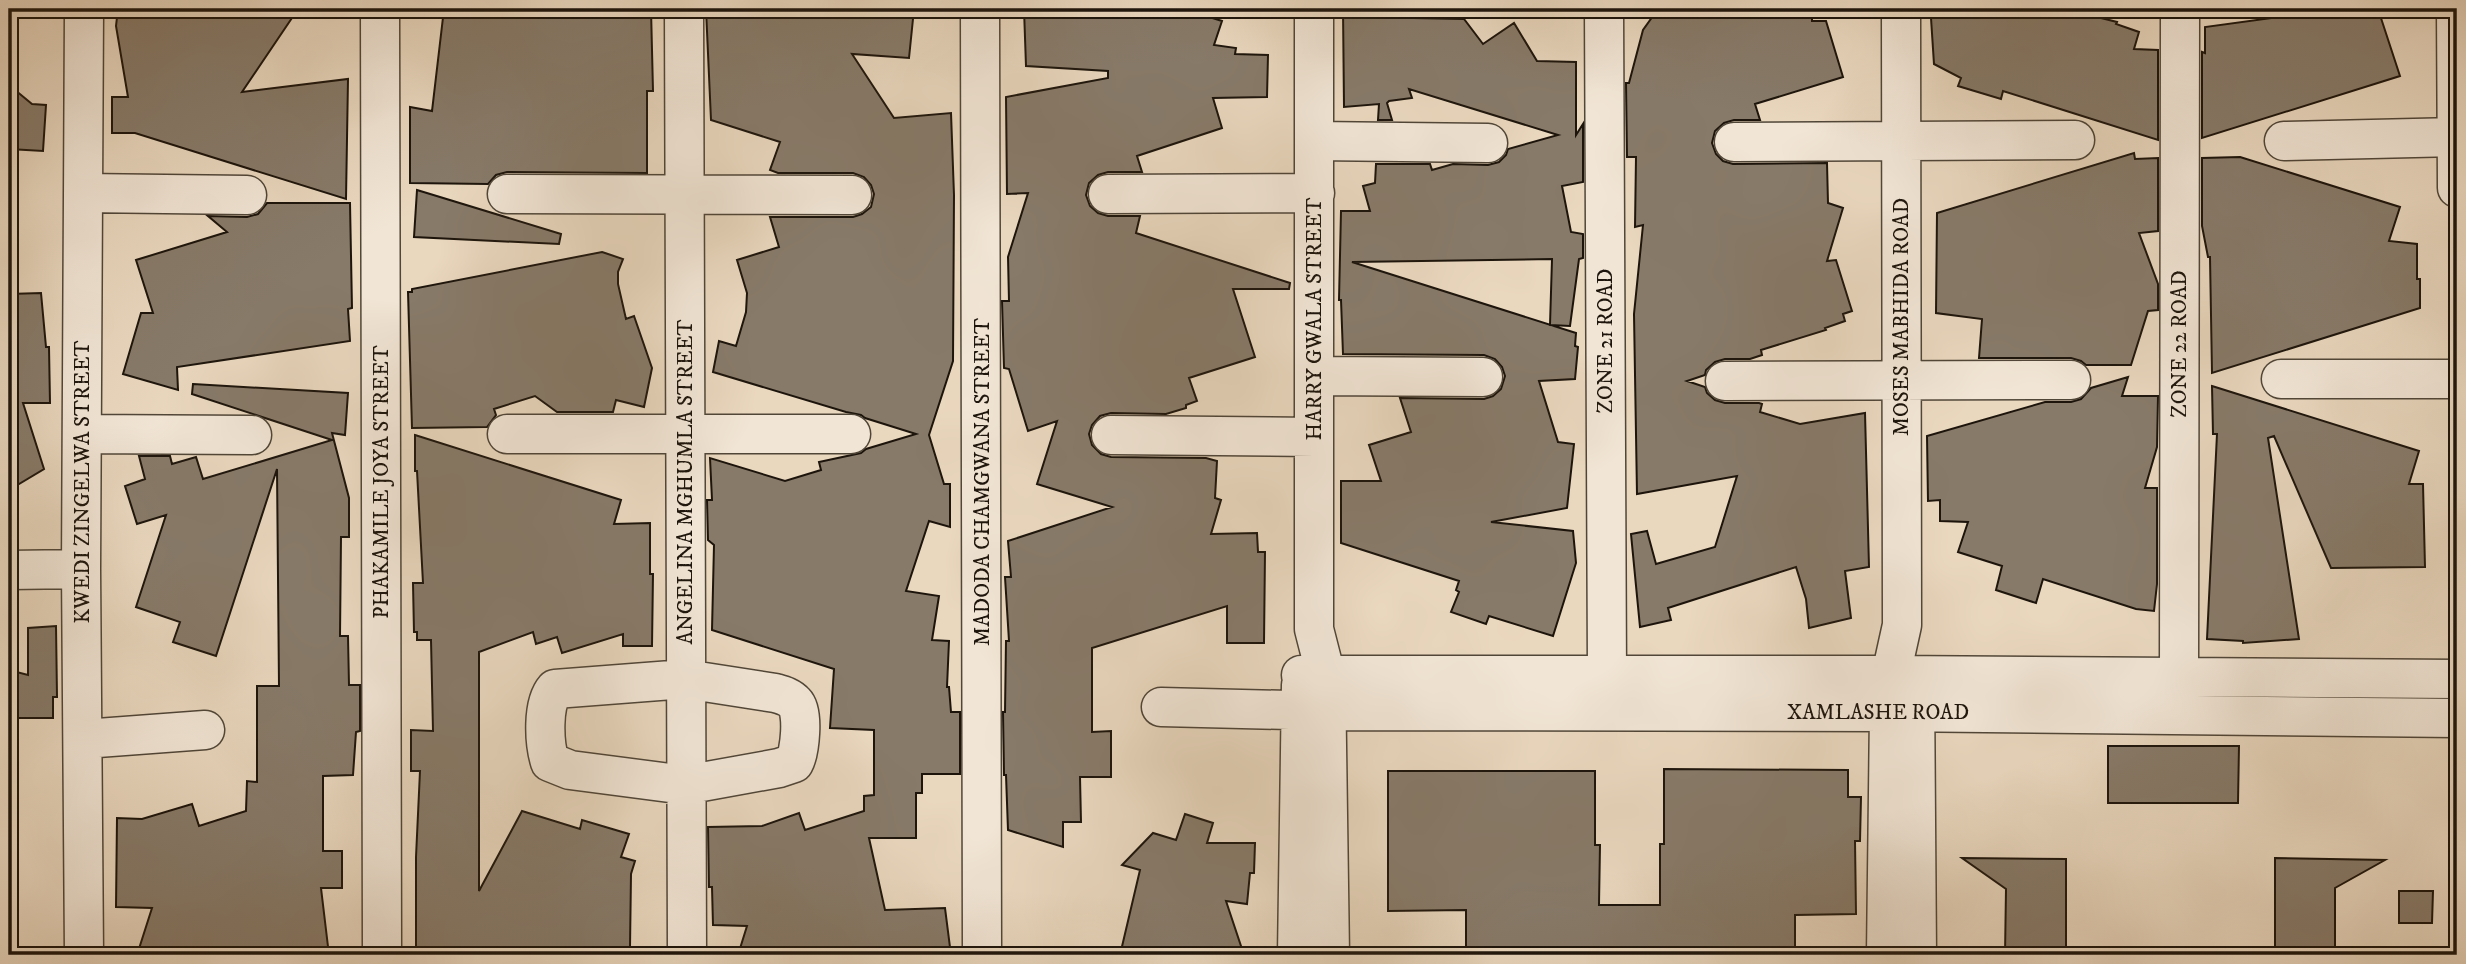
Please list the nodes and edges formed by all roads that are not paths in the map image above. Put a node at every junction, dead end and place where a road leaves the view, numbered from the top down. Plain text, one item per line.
1 (84, 9) edge
2 (380, 9) edge
3 (684, 9) edge
4 (980, 9) edge
5 (1314, 9) edge
6 (1604, 9) edge
7 (1900, 9) edge
8 (2180, 9) edge
9 (2456, 9) edge
10 (2457, 137) edge
11 (2075, 140) dead end
12 (1315, 141) junction
13 (2284, 141) dead end
14 (1734, 142) dead end
15 (1901, 142) junction
16 (1488, 143) dead end
17 (2457, 188) edge
18 (83, 193) junction
19 (1315, 193) junction
20 (507, 194) dead end
21 (1108, 194) dead end
22 (247, 195) dead end
23 (684, 195) junction
24 (852, 195) dead end
25 (1314, 376) junction
26 (1483, 377) dead end
27 (1902, 379) junction
28 (2281, 379) dead end
29 (2457, 379) edge
30 (2071, 380) dead end
31 (1724, 381) dead end
32 (687, 433) junction
33 (82, 434) junction
34 (507, 434) dead end
35 (851, 434) dead end
36 (253, 435) dead end
37 (1111, 435) dead end
38 (1314, 437) junction
39 (81, 569) junction
40 (9, 570) edge
41 (1606, 674) junction
42 (2179, 678) junction
43 (685, 679) junction
44 (2457, 680) edge
45 (1314, 693) junction
46 (1903, 694) junction
47 (1161, 707) dead end
48 (2457, 718) edge
49 (205, 730) dead end
50 (84, 739) junction
51 (685, 785) junction
52 (84, 955) edge
53 (382, 955) edge
54 (687, 955) edge
55 (982, 955) edge
56 (1297, 955) edge
57 (1331, 955) edge
58 (1886, 955) edge
59 (1917, 955) edge

1 - 18 street, KWEDI ZINGELWA STREET
2 - 53 street, PHAKAMILE JOYA STREET
3 - 23 street, ANGELINA MGHUMLA STREET
4 - 55 street, MADODA CHAMGWANA STREET
5 - 12 street, HARRY GWALA STREET
6 - 41 street, ZONE 21 ROAD
7 - 15 street, MOSES MABHIDA ROAD
8 - 42 street, ZONE 22 ROAD
9 - 10 street
10 - 13 street
10 - 17 street
11 - 15 street
12 - 16 street
12 - 19 street, HARRY GWALA STREET
14 - 15 street
15 - 27 street, MOSES MABHIDA ROAD
18 - 22 street
18 - 33 street, KWEDI ZINGELWA STREET
19 - 21 street
19 - 25 street, HARRY GWALA STREET
20 - 23 street
23 - 24 street
23 - 32 street, ANGELINA MGHUMLA STREET
25 - 26 street
25 - 38 street, HARRY GWALA STREET
27 - 30 street
27 - 31 street
27 - 46 street, MOSES MABHIDA ROAD
28 - 29 street
32 - 34 street
32 - 35 street
32 - 43 street, ANGELINA MGHUMLA STREET
33 - 36 street
33 - 39 street, KWEDI ZINGELWA STREET
37 - 38 street
38 - 45 street, HARRY GWALA STREET
39 - 40 street
39 - 50 street, KWEDI ZINGELWA STREET
41 - 45 street, XAMLASHE ROAD
41 - 46 street, XAMLASHE ROAD
42 - 44 street, XAMLASHE ROAD
42 - 46 street, XAMLASHE ROAD
43 - 51 street, ANGELINA MGHUMLA STREET
43 - 51 street
43 - 51 street
45 - 46 street, XAMLASHE ROAD
45 - 47 street
45 - 56 street, HARRY GWALA STREET
45 - 57 street, HARRY GWALA STREET
46 - 48 street, XAMLASHE ROAD
46 - 58 street, MOSES MABHIDA ROAD
46 - 59 street, MOSES MABHIDA ROAD
49 - 50 street
50 - 52 street, KWEDI ZINGELWA STREET
51 - 54 street, ANGELINA MGHUMLA STREET

